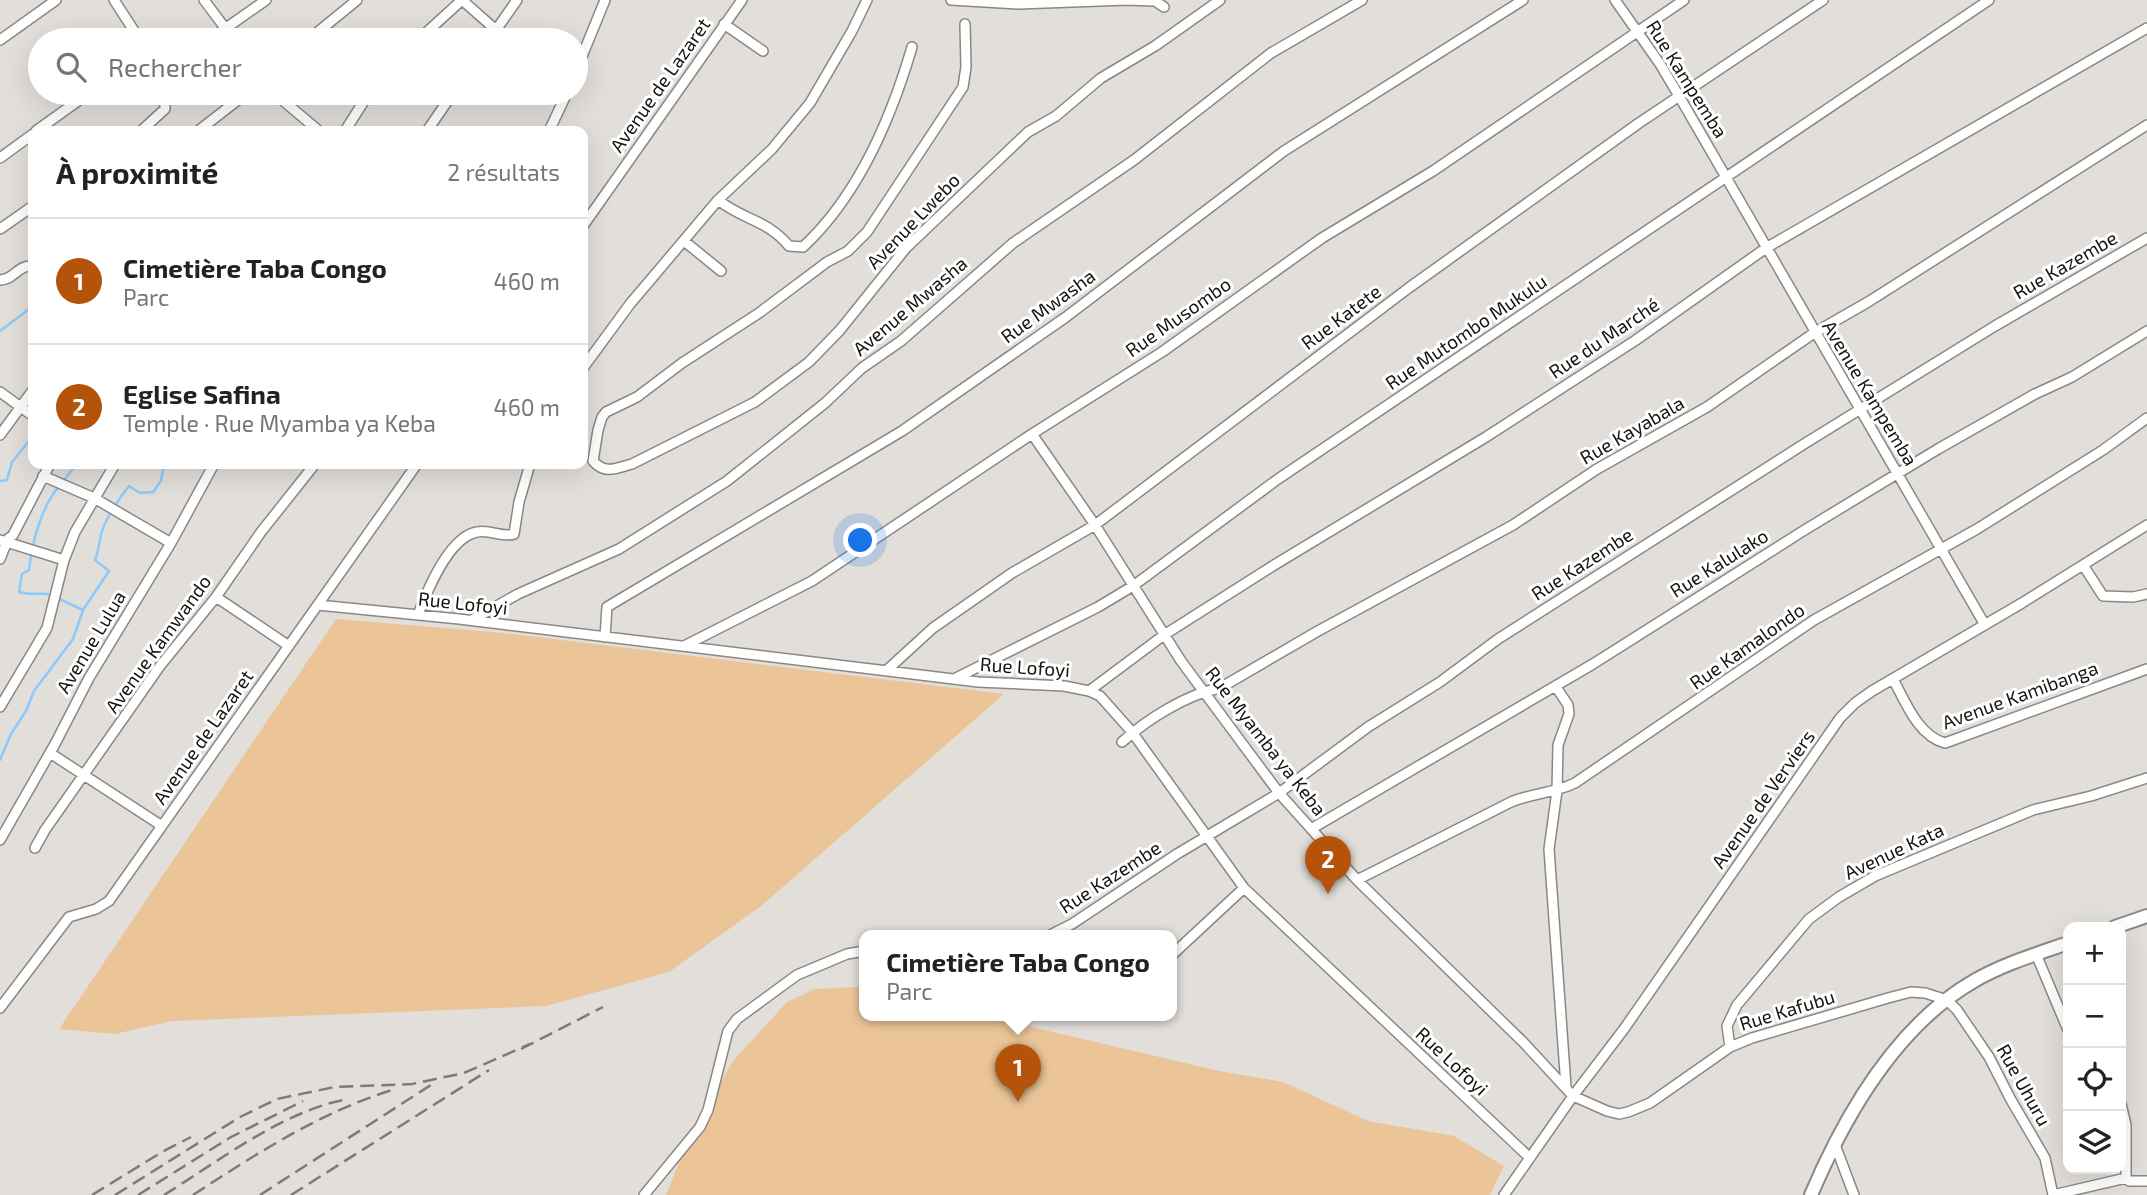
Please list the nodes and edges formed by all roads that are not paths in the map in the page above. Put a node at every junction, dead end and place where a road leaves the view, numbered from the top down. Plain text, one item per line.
1 (56, 0) edge
2 (114, 0) edge
3 (204, 0) edge
4 (266, 0) edge
5 (357, 0) edge
6 (462, 0) edge
7 (517, 0) edge
8 (605, 0) edge
9 (742, 0) edge
10 (867, 0) edge
11 (951, 0) edge
12 (1220, 0) edge
13 (1362, 0) edge
14 (1523, 0) edge
15 (1615, 0) edge
16 (1684, 0) edge
17 (1823, 0) edge
18 (1989, 0) edge
19 (1349, 4) edge
20 (1164, 7) dead end
21 (724, 23) junction
22 (965, 24) dead end
23 (132, 28) edge
24 (224, 28) edge
25 (235, 28) edge
26 (323, 28) edge
27 (431, 28) edge
28 (494, 28) edge
29 (497, 28) edge
30 (2147, 28) edge
31 (1638, 32) junction
32 (0, 40) edge
33 (588, 42) edge
34 (912, 47) dead end
35 (764, 51) dead end
36 (1679, 96) junction
37 (72, 105) edge
38 (165, 105) edge
39 (232, 105) edge
40 (289, 105) edge
41 (361, 105) edge
42 (445, 105) edge
43 (561, 105) edge
44 (2147, 125) edge
45 (43, 126) edge
46 (146, 126) edge
47 (204, 126) edge
48 (314, 126) edge
49 (348, 126) edge
50 (430, 126) edge
51 (551, 126) edge
52 (28, 137) edge
53 (0, 158) edge
54 (1727, 178) junction
55 (718, 200) junction
56 (28, 209) edge
57 (588, 219) edge
58 (0, 229) edge
59 (2147, 238) edge
60 (684, 241) junction
61 (1766, 248) junction
62 (28, 266) edge
63 (721, 271) dead end
64 (0, 280) edge
65 (2147, 331) edge
66 (1814, 333) junction
67 (588, 361) edge
68 (0, 392) edge
69 (28, 397) edge
70 (20, 407) junction
71 (1862, 409) junction
72 (28, 413) edge
73 (2147, 418) edge
74 (1032, 434) junction
75 (0, 435) edge
76 (47, 469) edge
77 (113, 469) edge
78 (211, 469) edge
79 (310, 469) edge
80 (413, 469) edge
81 (529, 469) edge
82 (1898, 474) junction
83 (43, 476) junction
84 (94, 498) junction
85 (1095, 525) junction
86 (2147, 525) edge
87 (3, 541) edge
88 (171, 543) junction
89 (1941, 548) junction
90 (0, 559) edge
91 (64, 560) junction
92 (2083, 565) junction
93 (1133, 586) junction
94 (2147, 594) edge
95 (216, 597) junction
96 (318, 605) junction
97 (418, 615) junction
98 (470, 621) junction
99 (1985, 625) junction
100 (1164, 635) junction
101 (605, 637) junction
102 (289, 646) junction
103 (683, 646) junction
104 (2147, 669) edge
105 (887, 670) junction
106 (955, 679) junction
107 (1892, 679) junction
108 (1556, 687) junction
109 (1089, 691) junction
110 (1203, 691) junction
111 (0, 707) edge
112 (1132, 732) junction
113 (1122, 742) dead end
114 (50, 754) junction
115 (84, 775) junction
116 (2147, 778) edge
117 (1556, 791) junction
118 (1279, 793) junction
119 (162, 826) junction
120 (1311, 828) junction
121 (1207, 835) junction
122 (0, 841) edge
123 (35, 848) dead end
124 (1357, 880) junction
125 (1244, 888) junction
126 (2147, 916) edge
127 (2126, 923) edge
128 (1059, 930) edge
129 (2063, 945) edge
130 (1177, 950) edge
131 (859, 952) edge
132 (2036, 954) junction
133 (1947, 1000) junction
134 (0, 1008) edge
135 (2063, 1018) edge
136 (1730, 1047) junction
137 (1566, 1087) junction
138 (1573, 1096) junction
139 (2123, 1111) edge
140 (1834, 1142) junction
141 (1530, 1158) junction
142 (2126, 1178) junction
143 (2147, 1181) edge
144 (644, 1195) edge
145 (1504, 1195) edge
146 (1811, 1195) edge
147 (1854, 1195) edge
148 (2053, 1195) edge

1 - 32 street
2 - 23 street
3 - 24 street
4 - 25 street
5 - 26 street
6 - 27 street
6 - 28 street
7 - 29 street
8 - 33 street
9 - 21 street, Avenue de Lazaret
10 - 55 street
11 - 20 street
12 - 22 street, Avenue Lwebo
13 - 19 street, Avenue Mwasha
14 - 101 street, Rue Mwasha
15 - 31 street, Rue Kampemba
16 - 31 street, Rue Musombo
17 - 36 street, Rue Katete
18 - 54 street, Rue Mutombo Mukulu
19 - 98 street, Avenue Mwasha
21 - 35 street
21 - 57 street, Avenue de Lazaret
30 - 61 street, Rue du Marché
31 - 36 street, Rue Kampemba
31 - 74 street, Rue Musombo
34 - 55 street
36 - 54 street, Rue Kampemba
36 - 85 street, Rue Katete
37 - 45 street
38 - 46 street
39 - 47 street
40 - 48 street
41 - 49 street
42 - 50 street
43 - 51 street
44 - 66 street, Rue Kayabala
52 - 53 street
54 - 61 street, Avenue Kampemba
54 - 93 street, Rue Mutombo Mukulu
55 - 60 street
56 - 58 street
59 - 71 street, Rue Kazembe
60 - 63 street
60 - 67 street
61 - 66 street, Avenue Kampemba
61 - 100 street, Rue du Marché
62 - 64 street
65 - 82 street, Rue Kalulako
66 - 71 street, Avenue Kampemba
66 - 110 street, Rue Kayabala
68 - 70 street
69 - 70 street
70 - 72 street
70 - 75 street
71 - 82 street, Avenue Kampemba
71 - 118 street, Rue Kazembe
73 - 89 street, Rue Kamalondo
74 - 85 street, Rue Myamba ya Keba
74 - 103 street, Rue Musombo
76 - 83 street
77 - 84 street
78 - 88 street, Avenue Lulua
79 - 95 street, Avenue Kamwando
80 - 96 street, Avenue de Lazaret
81 - 97 street
82 - 89 street, Avenue Kampemba
82 - 108 street, Rue Kalulako
83 - 84 street
83 - 87 street
84 - 88 street
84 - 91 street
85 - 93 street, Rue Myamba ya Keba
85 - 105 street, Rue Katete
86 - 92 street, Avenue de Verviers
87 - 90 street
87 - 91 street
88 - 114 street, Avenue Lulua
89 - 99 street, Avenue Kampemba
89 - 117 street, Rue Kamalondo
91 - 111 street
92 - 94 street
92 - 99 street, Avenue de Verviers
93 - 100 street, Rue Myamba ya Keba
93 - 106 street, Rue Mutombo Mukulu
95 - 102 street
95 - 115 street, Avenue Kamwando
96 - 97 street, Rue Lofoyi
96 - 102 street, Avenue de Lazaret
97 - 98 street, Rue Lofoyi
98 - 101 street, Rue Lofoyi
99 - 107 street, Avenue de Verviers
100 - 109 street, Rue du Marché
100 - 110 street, Rue Myamba ya Keba
101 - 103 street, Rue Lofoyi
102 - 119 street, Avenue de Lazaret
103 - 105 street, Rue Lofoyi
104 - 107 street, Avenue Kamibanga
105 - 106 street, Rue Lofoyi
106 - 109 street, Rue Lofoyi
107 - 138 street, Avenue de Verviers
108 - 117 street
108 - 120 street, Rue Kalulako
109 - 112 street, Rue Lofoyi
110 - 112 street, Rue Kayabala
110 - 118 street, Rue Myamba ya Keba
112 - 113 street, Rue Kayabala
112 - 121 street, Rue Lofoyi
114 - 115 street
114 - 122 street, Avenue Lulua
115 - 119 street
115 - 123 street, Avenue Kamwando
116 - 136 street, Avenue Kata
117 - 124 street, Rue Kamalondo
117 - 137 street
118 - 120 street, Rue Myamba ya Keba
118 - 121 street, Rue Kazembe
119 - 134 street, Avenue de Lazaret
120 - 124 street, Rue Myamba ya Keba
121 - 125 street, Rue Lofoyi
121 - 128 street, Rue Kazembe
124 - 137 street, Rue Myamba ya Keba
125 - 130 street
125 - 141 street, Rue Lofoyi
126 - 127 main road
129 - 132 main road
131 - 144 street
132 - 133 main road
132 - 135 street
133 - 136 street, Rue Kafubu
133 - 140 main road
133 - 148 street, Rue Uhuru
136 - 138 street, Rue Kafubu
137 - 138 street, Rue Myamba ya Keba
138 - 141 street, Avenue de Verviers
139 - 142 street
140 - 146 main road
140 - 147 street
141 - 145 street, Avenue de Verviers
142 - 143 street
142 - 148 street

